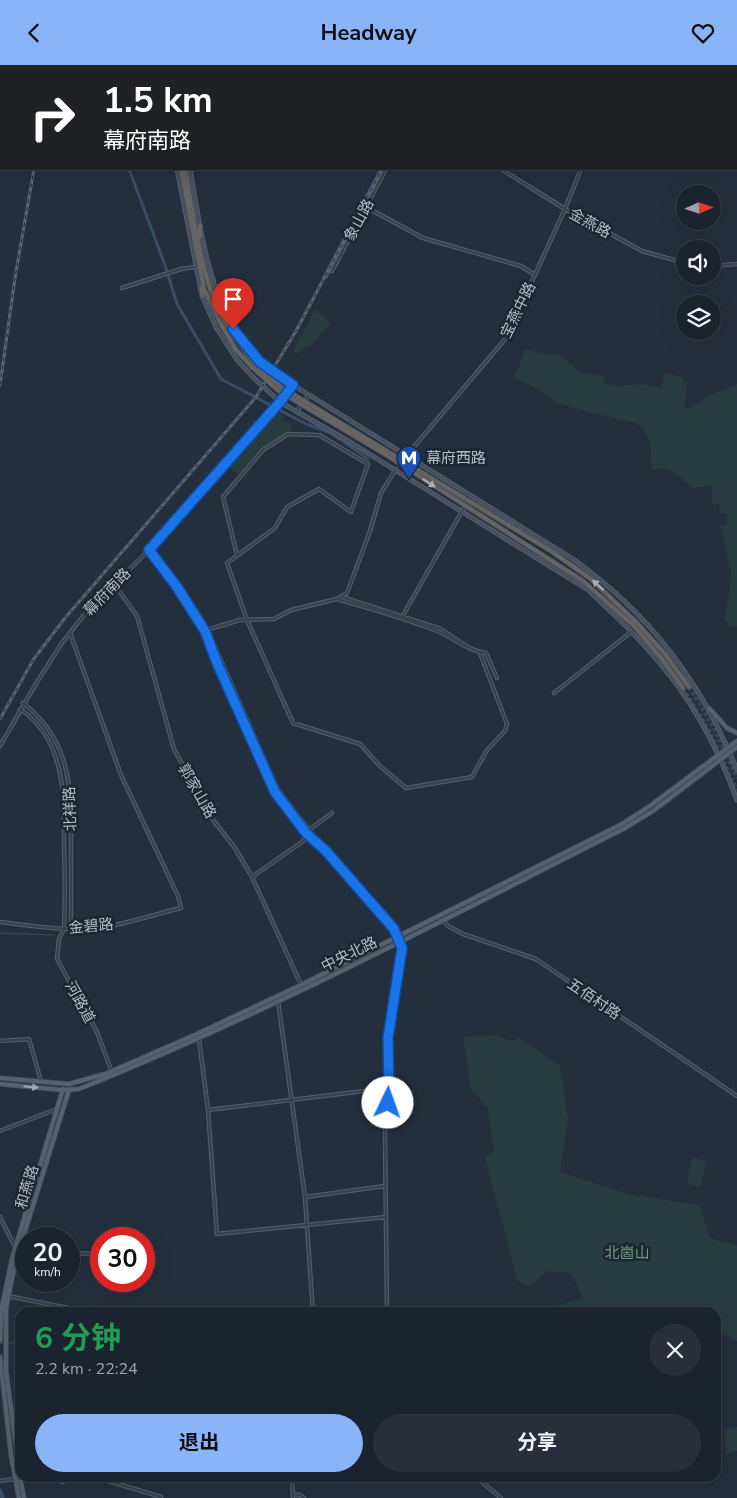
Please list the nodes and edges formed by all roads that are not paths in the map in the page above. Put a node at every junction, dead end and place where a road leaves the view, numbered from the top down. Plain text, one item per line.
1 (179, 170) edge
2 (179, 170) edge
3 (185, 170) edge
4 (190, 170) edge
5 (385, 170) edge
6 (503, 170) edge
7 (581, 170) edge
8 (366, 207) junction
9 (190, 209) junction
10 (565, 209) junction
11 (186, 215) junction
12 (191, 223) junction
13 (200, 225) junction
14 (199, 241) junction
15 (676, 260) edge
16 (737, 265) edge
17 (721, 266) edge
18 (195, 267) junction
19 (332, 271) dead end
20 (535, 275) junction
21 (202, 280) junction
22 (209, 286) junction
23 (122, 288) dead end
24 (202, 296) junction
25 (219, 299) junction
26 (254, 365) junction
27 (293, 385) junction
28 (309, 395) junction
29 (280, 403) junction
30 (296, 412) junction
31 (389, 455) junction
32 (407, 455) junction
33 (396, 469) junction
34 (465, 506) junction
35 (462, 511) junction
36 (150, 548) junction
37 (237, 555) junction
38 (114, 584) junction
39 (341, 596) junction
40 (338, 599) junction
41 (401, 618) junction
42 (248, 620) junction
43 (205, 631) junction
44 (631, 632) junction
45 (70, 633) junction
46 (471, 650) junction
47 (480, 653) junction
48 (497, 677) dead end
49 (689, 687) tunnel mouth
50 (683, 688) tunnel mouth
51 (554, 693) dead end
52 (23, 703) junction
53 (709, 708) junction
54 (20, 709) junction
55 (41, 720) junction
56 (37, 724) junction
57 (737, 733) edge
58 (737, 741) edge
59 (0, 746) edge
60 (737, 747) edge
61 (729, 750) junction
62 (720, 758) junction
63 (737, 770) edge
64 (737, 800) edge
65 (332, 813) dead end
66 (307, 831) junction
67 (252, 877) junction
68 (64, 903) junction
69 (71, 903) junction
70 (440, 915) junction
71 (442, 920) junction
72 (0, 922) edge
73 (64, 929) junction
74 (71, 929) junction
75 (397, 935) junction
76 (400, 941) junction
77 (302, 987) junction
78 (278, 1001) junction
79 (199, 1039) junction
80 (0, 1041) edge
81 (112, 1073) junction
82 (0, 1078) edge
83 (42, 1082) junction
84 (0, 1084) edge
85 (62, 1084) junction
86 (69, 1084) junction
87 (389, 1088) junction
88 (63, 1090) junction
89 (69, 1090) junction
90 (737, 1096) edge
91 (291, 1100) junction
92 (58, 1109) junction
93 (208, 1110) junction
94 (0, 1131) edge
95 (385, 1186) junction
96 (305, 1197) junction
97 (0, 1217) edge
98 (386, 1217) junction
99 (307, 1225) junction
100 (24, 1227) edge
101 (25, 1227) edge
102 (15, 1248) joint
103 (15, 1259) edge
104 (4, 1295) edge
105 (63, 1307) edge
106 (313, 1307) edge
107 (387, 1307) edge
108 (0, 1341) edge
109 (0, 1357) edge
110 (15, 1444) edge
111 (15, 1452) edge
112 (15, 1478) edge
113 (0, 1481) edge
114 (19, 1482) edge
115 (20, 1482) edge
116 (112, 1482) edge
117 (292, 1482) edge
118 (482, 1482) edge
119 (293, 1494) junction
120 (161, 1497) dead end
121 (19, 1498) edge
122 (24, 1498) edge
123 (293, 1498) edge
124 (304, 1498) edge
125 (501, 1498) edge

1 - 9 highway
2 - 11 main road
3 - 9 highway
4 - 13 main road
5 - 8 street, 象山路
6 - 10 street, 金燕路
7 - 10 street, 宝燕中路
8 - 19 street, 象山路
8 - 20 street
9 - 12 highway
9 - 14 highway
10 - 15 street, 金燕路
10 - 20 street, 宝燕中路
11 - 12 highway
11 - 18 main road
12 - 21 highway
13 - 14 highway
13 - 25 main road
14 - 22 highway
16 - 17 street
18 - 23 street
18 - 24 main road
20 - 32 street, 宝燕中路
21 - 24 highway
21 - 26 highway
22 - 25 highway
22 - 26 highway
24 - 29 main road
25 - 27 main road
26 - 31 highway, bridge
27 - 28 main road
27 - 29 street, 幕府南路
28 - 30 street
28 - 32 main road
29 - 30 main road
29 - 36 street, 幕府南路
30 - 33 main road
31 -> 34 highway
49 -> 31 highway
32 - 53 main road
33 - 35 main road
33 - 39 street
34 - 35 street
34 - 50 highway
35 - 41 street
35 - 44 main road
36 - 38 street, 幕府南路
36 - 43 street
36 - 66 street
37 - 37 street
37 - 42 street
38 - 45 street, 幕府南路
38 - 67 street, 郭家山路
39 - 40 street
39 - 46 street
40 - 41 street
40 - 42 street
41 - 46 street
42 - 43 street
42 - 47 street
43 - 66 street
44 - 51 street
44 - 62 main road
45 - 52 street, 幕府南路
45 - 74 street, 金碧路
46 - 47 street
47 - 48 street
52 - 54 street, 幕府南路
52 - 55 street, 北祥路
53 - 57 main road
53 - 61 main road
54 - 56 street, 北祥路
54 - 59 street, 幕府南路
55 - 56 street
55 - 69 street, 北祥路
56 - 68 street, 北祥路
58 - 61 main road, 中央北路
60 - 61 main road, 中央北路
61 - 62 main road, 中央北路
61 - 63 main road
62 - 64 main road
62 - 70 main road, 中央北路
62 - 71 main road, 中央北路
65 - 66 street
66 - 67 street
66 - 75 street
67 - 77 street, 郭家山路
68 - 69 street
68 - 73 street, 北祥路
69 - 74 street, 北祥路
70 - 71 street
70 - 75 main road, 中央北路
71 - 76 main road, 中央北路
71 - 90 street, 五佰村路
72 - 73 street, 金碧路
73 - 74 street, 金碧路
73 - 81 street, 河路道
75 - 76 street
75 - 77 main road, 中央北路
76 - 77 main road, 中央北路
76 - 87 street
77 - 78 main road, 中央北路
77 - 81 main road, 中央北路
78 - 79 main road, 中央北路
78 - 91 street
79 - 81 main road, 中央北路
79 - 93 street
80 - 83 street
81 - 86 main road, 中央北路
81 - 89 main road, 中央北路
82 - 83 main road, 中央北路
83 - 85 main road, 中央北路
84 -> 88 main road, 中央北路
85 - 86 main road, 中央北路
85 - 88 main road, 和燕路
86 - 89 main road, 和燕路
87 - 91 street
87 - 95 street
88 - 89 main road, 中央北路
88 - 92 main road, 和燕路
89 - 101 main road, 和燕路
91 - 93 street
91 - 96 street
92 - 94 street
92 - 100 main road, 和燕路
93 - 99 street
95 - 96 street
95 - 98 street
96 - 99 street
97 - 102 street
98 - 99 street
98 - 107 street
99 - 106 street
102 - 104 main road, 和燕路
103 - 104 main road, 和燕路
104 - 105 street
104 - 108 main road, 和燕路
104 - 110 main road, 和燕路
109 - 111 main road, 和燕路
112 - 113 street
114 - 121 main road, 和燕路
115 - 122 main road, 和燕路
116 - 120 street
117 - 119 street
118 - 125 street
119 - 123 street
119 - 124 street

